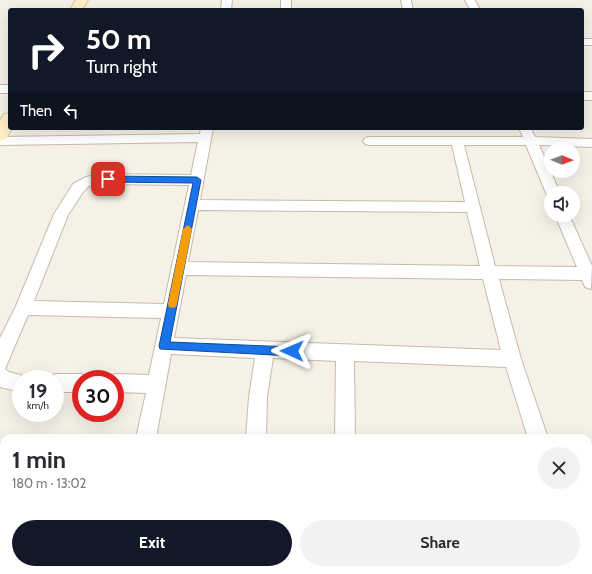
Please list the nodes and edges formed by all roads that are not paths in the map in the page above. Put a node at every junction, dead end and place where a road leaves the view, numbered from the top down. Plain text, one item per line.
1 (8, 121) edge
2 (526, 130) edge
3 (206, 133) edge
4 (0, 135) edge
5 (0, 141) edge
6 (369, 141) dead end
7 (457, 141) junction
8 (531, 141) junction
9 (592, 143) edge
10 (197, 180) junction
11 (550, 186) edge
12 (192, 205) junction
13 (473, 208) junction
14 (565, 222) edge
15 (180, 268) junction
16 (489, 272) junction
17 (590, 277) edge
18 (23, 308) junction
19 (171, 311) junction
20 (164, 346) junction
21 (265, 351) junction
22 (345, 352) junction
23 (512, 359) junction
24 (0, 363) edge
25 (0, 376) edge
26 (12, 381) edge
27 (124, 383) edge
28 (157, 384) junction
29 (147, 434) edge
30 (256, 434) edge
31 (345, 434) edge
32 (537, 434) edge

1 - 4 main road
2 - 8 street
3 - 5 street
3 - 10 street
6 - 7 street
7 - 8 street
7 - 13 street
8 - 9 street
8 - 11 street
10 - 12 street
10 - 18 street
12 - 13 street
12 - 15 street
13 - 16 street
14 - 17 street
15 - 16 street
15 - 19 street
16 - 17 street
16 - 23 street
18 - 19 street
18 - 24 street
19 - 20 street
20 - 21 street
20 - 28 street
21 - 22 street
21 - 30 street
22 - 23 street
22 - 31 street
23 - 32 street
25 - 26 street
27 - 28 street
28 - 29 street

